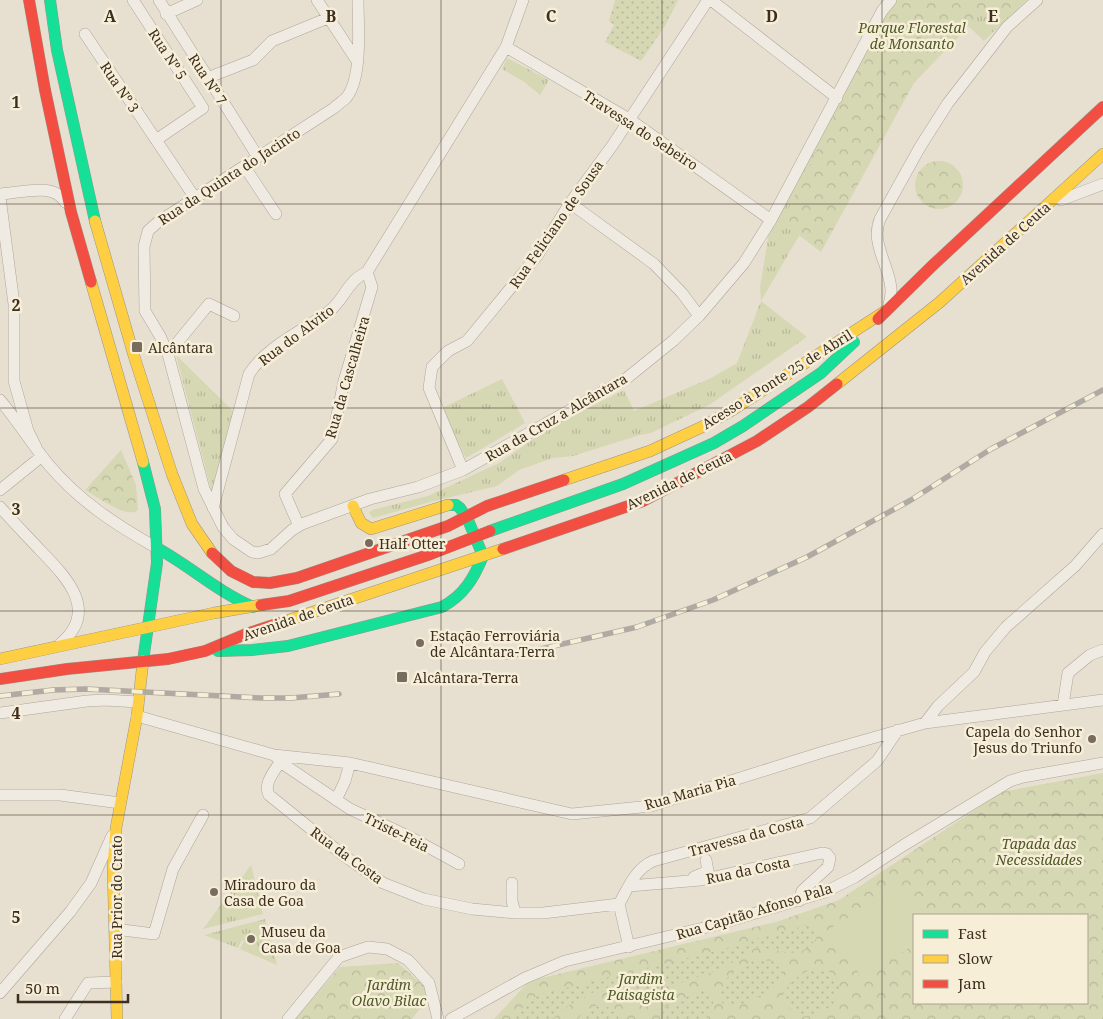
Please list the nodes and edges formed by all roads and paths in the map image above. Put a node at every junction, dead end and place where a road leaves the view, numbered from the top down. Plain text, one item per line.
1 (29, 0) edge
2 (50, 0) edge
3 (133, 0) edge
4 (159, 0) edge
5 (197, 0) edge
6 (316, 0) edge
7 (358, 0) edge
8 (523, 0) edge
9 (710, 0) edge
10 (890, 0) edge
11 (1036, 0) edge
12 (166, 14) junction
13 (328, 18) junction
14 (85, 34) dead end
15 (506, 47) junction
16 (357, 61) junction
17 (207, 78) junction
18 (838, 98) junction
19 (1103, 107) edge
20 (629, 119) junction
21 (156, 140) junction
22 (1103, 154) edge
23 (258, 156) junction
24 (244, 166) junction
25 (1103, 184) edge
26 (0, 196) edge
27 (195, 198) junction
28 (570, 203) junction
29 (1048, 205) junction
30 (71, 212) junction
31 (276, 214) dead end
32 (771, 220) junction
33 (368, 272) junction
34 (887, 310) junction
35 (234, 316) dead end
36 (699, 316) junction
37 (168, 354) junction
38 (0, 400) edge
39 (39, 451) junction
40 (463, 470) junction
41 (0, 490) edge
42 (353, 506) junction
43 (0, 508) edge
44 (214, 508) junction
45 (434, 509) junction
46 (468, 517) junction
47 (299, 526) junction
48 (448, 526) junction
49 (1103, 534) edge
50 (475, 537) junction
51 (455, 544) junction
52 (157, 548) junction
53 (483, 556) junction
54 (462, 563) junction
55 (253, 607) junction
56 (148, 628) junction
57 (56, 647) junction
58 (1103, 650) edge
59 (205, 651) junction
60 (0, 659) edge
61 (143, 661) junction
62 (0, 679) edge
63 (1103, 700) edge
64 (138, 702) junction
65 (1063, 705) junction
66 (0, 713) edge
67 (136, 716) junction
68 (924, 723) junction
69 (898, 730) junction
70 (277, 758) junction
71 (1103, 763) edge
72 (350, 764) junction
73 (0, 795) edge
74 (336, 800) junction
75 (120, 803) junction
76 (203, 815) dead end
77 (116, 828) junction
78 (706, 860) dead end
79 (459, 864) dead end
80 (683, 881) junction
81 (512, 882) dead end
82 (629, 886) junction
83 (799, 901) junction
84 (618, 904) junction
85 (515, 913) junction
86 (115, 929) junction
87 (629, 947) junction
88 (116, 982) junction
89 (0, 993) edge
90 (65, 1019) edge
91 (117, 1019) edge
92 (288, 1019) edge
93 (438, 1019) edge
94 (451, 1019) edge

1 - 30 main road, Rua Prior do Crato
2 - 48 main road, Acesso à Ponte 25 de Abril
3 - 21 street, Rua Nº 5
4 - 12 street, Rua Nº 7
5 - 12 street
6 - 13 street
7 - 16 street, Rua da Quinta do Jacinto
8 - 15 street, Rua do Alvito
9 - 18 street
9 - 20 street, Rua Feliciano de Sousa
10 - 18 street, Rua da Cruz a Alcântara
11 - 34 street
12 - 17 street, Rua Nº 7
13 - 16 street
13 - 17 street
14 - 21 street, Rua Nº 3
15 - 20 street, Travessa do Sebeiro
15 - 33 street, Rua do Alvito
16 - 23 street, Rua da Quinta do Jacinto
17 - 23 street, Rua Nº 7
18 - 32 street, Rua da Cruz a Alcântara
19 - 34 main road, Avenida de Ceuta
20 - 28 street, Rua Feliciano de Sousa
20 - 32 street, Travessa do Sebeiro
21 - 27 street, Rua Nº 3
22 - 29 main road, Avenida de Ceuta
23 - 24 street, Rua da Quinta do Jacinto
24 - 27 street, Rua da Quinta do Jacinto
24 - 31 street
25 - 29 street
26 - 30 street
26 - 39 street
27 - 37 street, Rua da Quinta do Jacinto
28 - 36 street
28 - 40 street, Rua Feliciano de Sousa
29 - 53 main road, Avenida de Ceuta
30 - 52 main road, Rua Prior do Crato
32 - 36 street, Rua da Cruz a Alcântara
33 - 44 street, Rua do Alvito
33 - 47 street, Rua da Cascalheira
34 - 46 main road, Acesso à Ponte 25 de Abril
34 - 50 main road, Avenida de Ceuta
35 - 37 street
36 - 40 street, Rua da Cruz a Alcântara
37 - 44 street, Rua da Quinta do Jacinto
38 - 39 street
39 - 41 street
39 - 52 street
40 - 42 street, Rua da Cruz a Alcântara
42 - 45 main road
42 - 47 street, Rua da Cruz a Alcântara
43 - 57 street
44 - 47 street, Rua da Cruz a Alcântara
45 - 46 main road
45 - 48 main road
46 - 48 main road, Acesso à Ponte 25 de Abril
46 - 50 main road
48 - 51 main road
49 - 68 street
50 - 51 main road, Avenida de Ceuta
50 - 53 main road
51 - 54 main road
51 - 55 main road, Avenida de Ceuta
52 - 55 main road
52 - 56 main road, Rua Prior do Crato
53 - 54 main road, Avenida de Ceuta
53 - 59 main road
54 - 59 main road, Avenida de Ceuta
55 - 56 main road, Avenida de Ceuta
56 - 57 main road, Avenida de Ceuta
56 - 61 main road, Rua Prior do Crato
57 - 60 main road, Avenida de Ceuta
58 - 65 street
59 - 61 main road, Avenida de Ceuta
61 - 62 main road, Avenida de Ceuta
61 - 64 main road, Rua Prior do Crato
63 - 65 street, Rua Maria Pia
64 - 66 street
64 - 67 main road, Rua Prior do Crato
65 - 68 street, Rua Maria Pia
67 - 70 street
67 - 75 main road, Rua Prior do Crato
68 - 69 street, Rua Maria Pia
69 - 72 street, Rua Maria Pia
69 - 82 street, Travessa da Costa
70 - 72 street, Rua Maria Pia
70 - 74 street, Triste-Feia
70 - 85 street, Rua da Costa
71 - 83 street, Rua Capitão Afonso Pala
72 - 74 street
73 - 75 street
74 - 79 street, Triste-Feia
75 - 77 main road, Rua Prior do Crato
76 - 86 street
77 - 86 main road, Rua Prior do Crato
77 - 89 street
78 - 80 street
80 - 82 street, Rua da Costa
80 - 83 street, Rua da Costa
81 - 85 street
82 - 84 street
83 - 87 street, Rua Capitão Afonso Pala
84 - 85 street, Rua da Costa
84 - 87 street
86 - 88 main road, Rua Prior do Crato
87 - 94 street, Rua Capitão Afonso Pala
88 - 90 street
88 - 91 main road, Rua Prior do Crato
92 - 93 street

